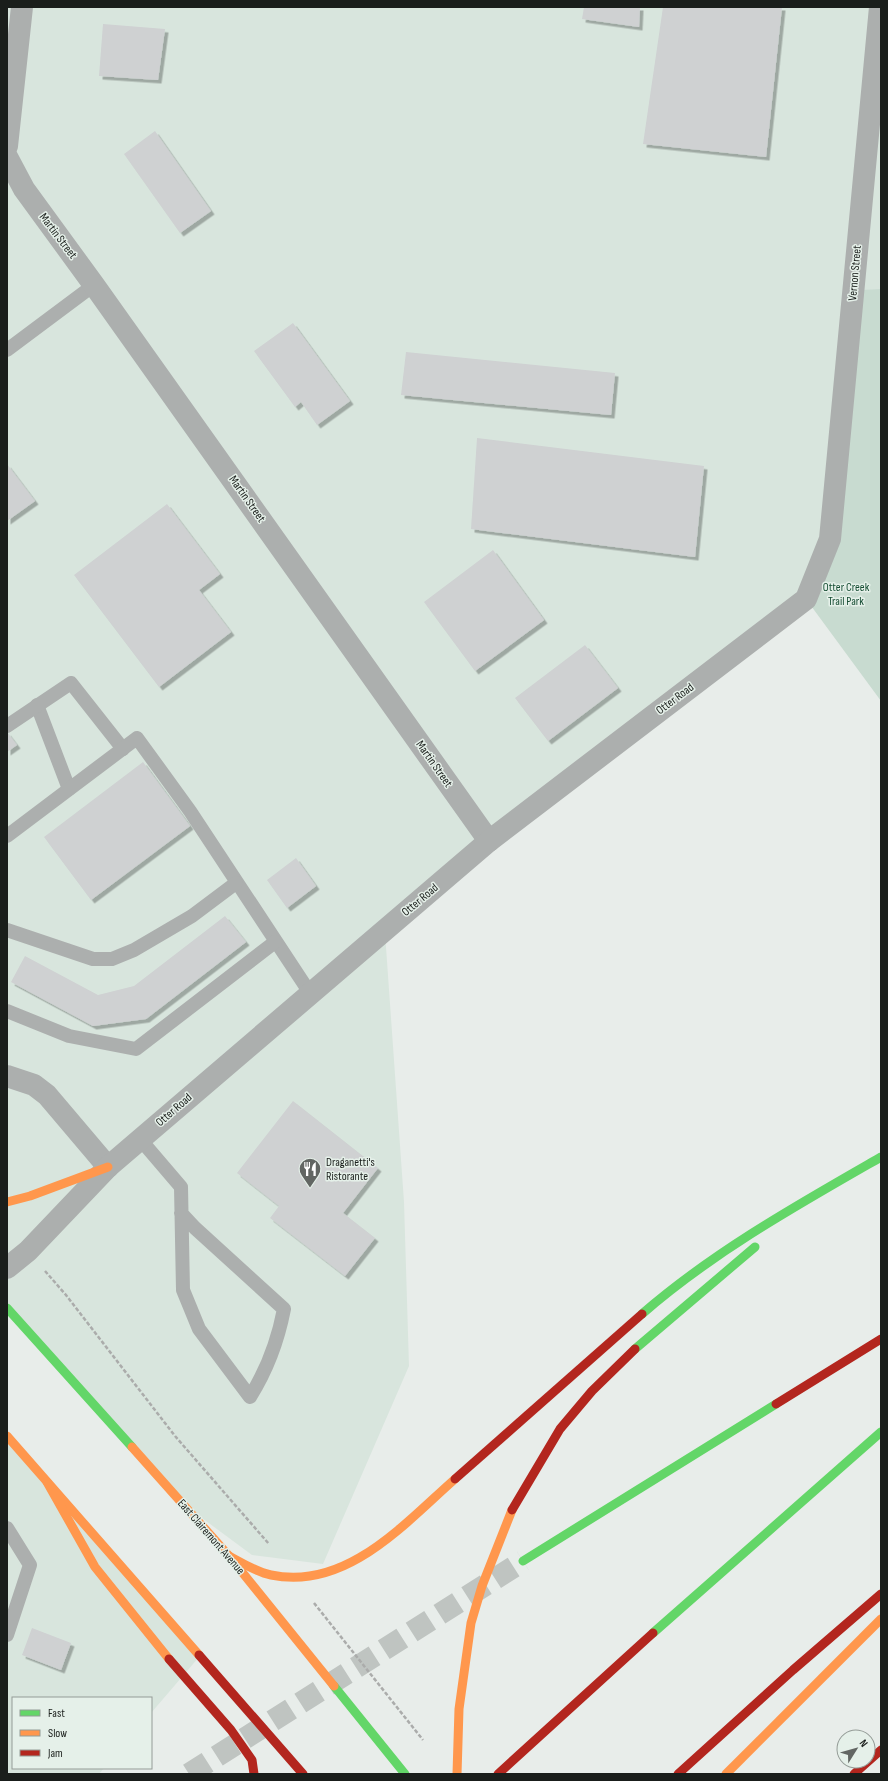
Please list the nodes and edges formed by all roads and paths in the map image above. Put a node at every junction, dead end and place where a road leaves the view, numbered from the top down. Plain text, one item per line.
1 (22, 7) edge
2 (880, 7) edge
3 (7, 146) edge
4 (7, 157) edge
5 (94, 285) junction
6 (7, 350) edge
7 (830, 539) joint
8 (37, 705) junction
9 (7, 726) edge
10 (123, 749) junction
11 (69, 789) junction
12 (7, 836) edge
13 (489, 841) junction
14 (236, 883) junction
15 (7, 930) edge
16 (275, 942) junction
17 (310, 993) junction
18 (7, 1011) edge
19 (7, 1076) edge
20 (140, 1139) junction
21 (881, 1156) edge
22 (108, 1167) junction
23 (843, 1179) junction
24 (7, 1202) edge
25 (181, 1214) junction
26 (776, 1230) dead end
27 (764, 1240) dead end
28 (28, 1251) junction
29 (7, 1268) edge
30 (7, 1308) edge
31 (881, 1339) edge
32 (881, 1432) edge
33 (7, 1436) edge
34 (47, 1482) junction
35 (7, 1528) edge
36 (271, 1547) dead end
37 (229, 1556) junction
38 (524, 1560) tunnel mouth
39 (301, 1578) junction
40 (881, 1594) edge
41 (881, 1619) edge
42 (8, 1631) edge
43 (423, 1740) dead end
44 (881, 1750) edge
45 (254, 1774) edge
46 (303, 1774) edge
47 (405, 1774) edge
48 (457, 1774) edge
49 (498, 1774) edge
50 (678, 1774) edge
51 (726, 1774) edge
52 (854, 1774) edge

1 - 3 street
2 - 7 street, Vernon Street
4 - 5 street, Martin Street
5 - 6 lane
5 - 13 street, Martin Street
7 - 13 street, Otter Road
8 - 9 lane
8 - 10 lane
8 - 11 lane
10 - 11 lane
10 - 14 lane
11 - 12 lane
13 - 17 street, Otter Road
14 - 15 lane
14 - 16 lane
16 - 17 lane
16 - 18 lane
17 - 20 street, Otter Road
19 - 22 street
20 - 22 street, Otter Road
20 - 25 lane
21 - 23 main road
22 - 24 main road
22 - 28 street, Otter Road
23 - 26 main road
23 - 39 main road
25 - 25 lane
27 - 48 main road
28 - 29 street, Otter Road
28 - 36 path
30 - 37 main road, East Clairemont Avenue
31 - 38 main road
32 - 49 main road
33 - 34 main road
34 - 45 main road
34 - 46 main road
35 - 42 lane
37 - 39 main road
37 - 47 main road, East Clairemont Avenue
39 - 43 path
40 - 50 main road
41 - 51 main road
44 - 52 main road

